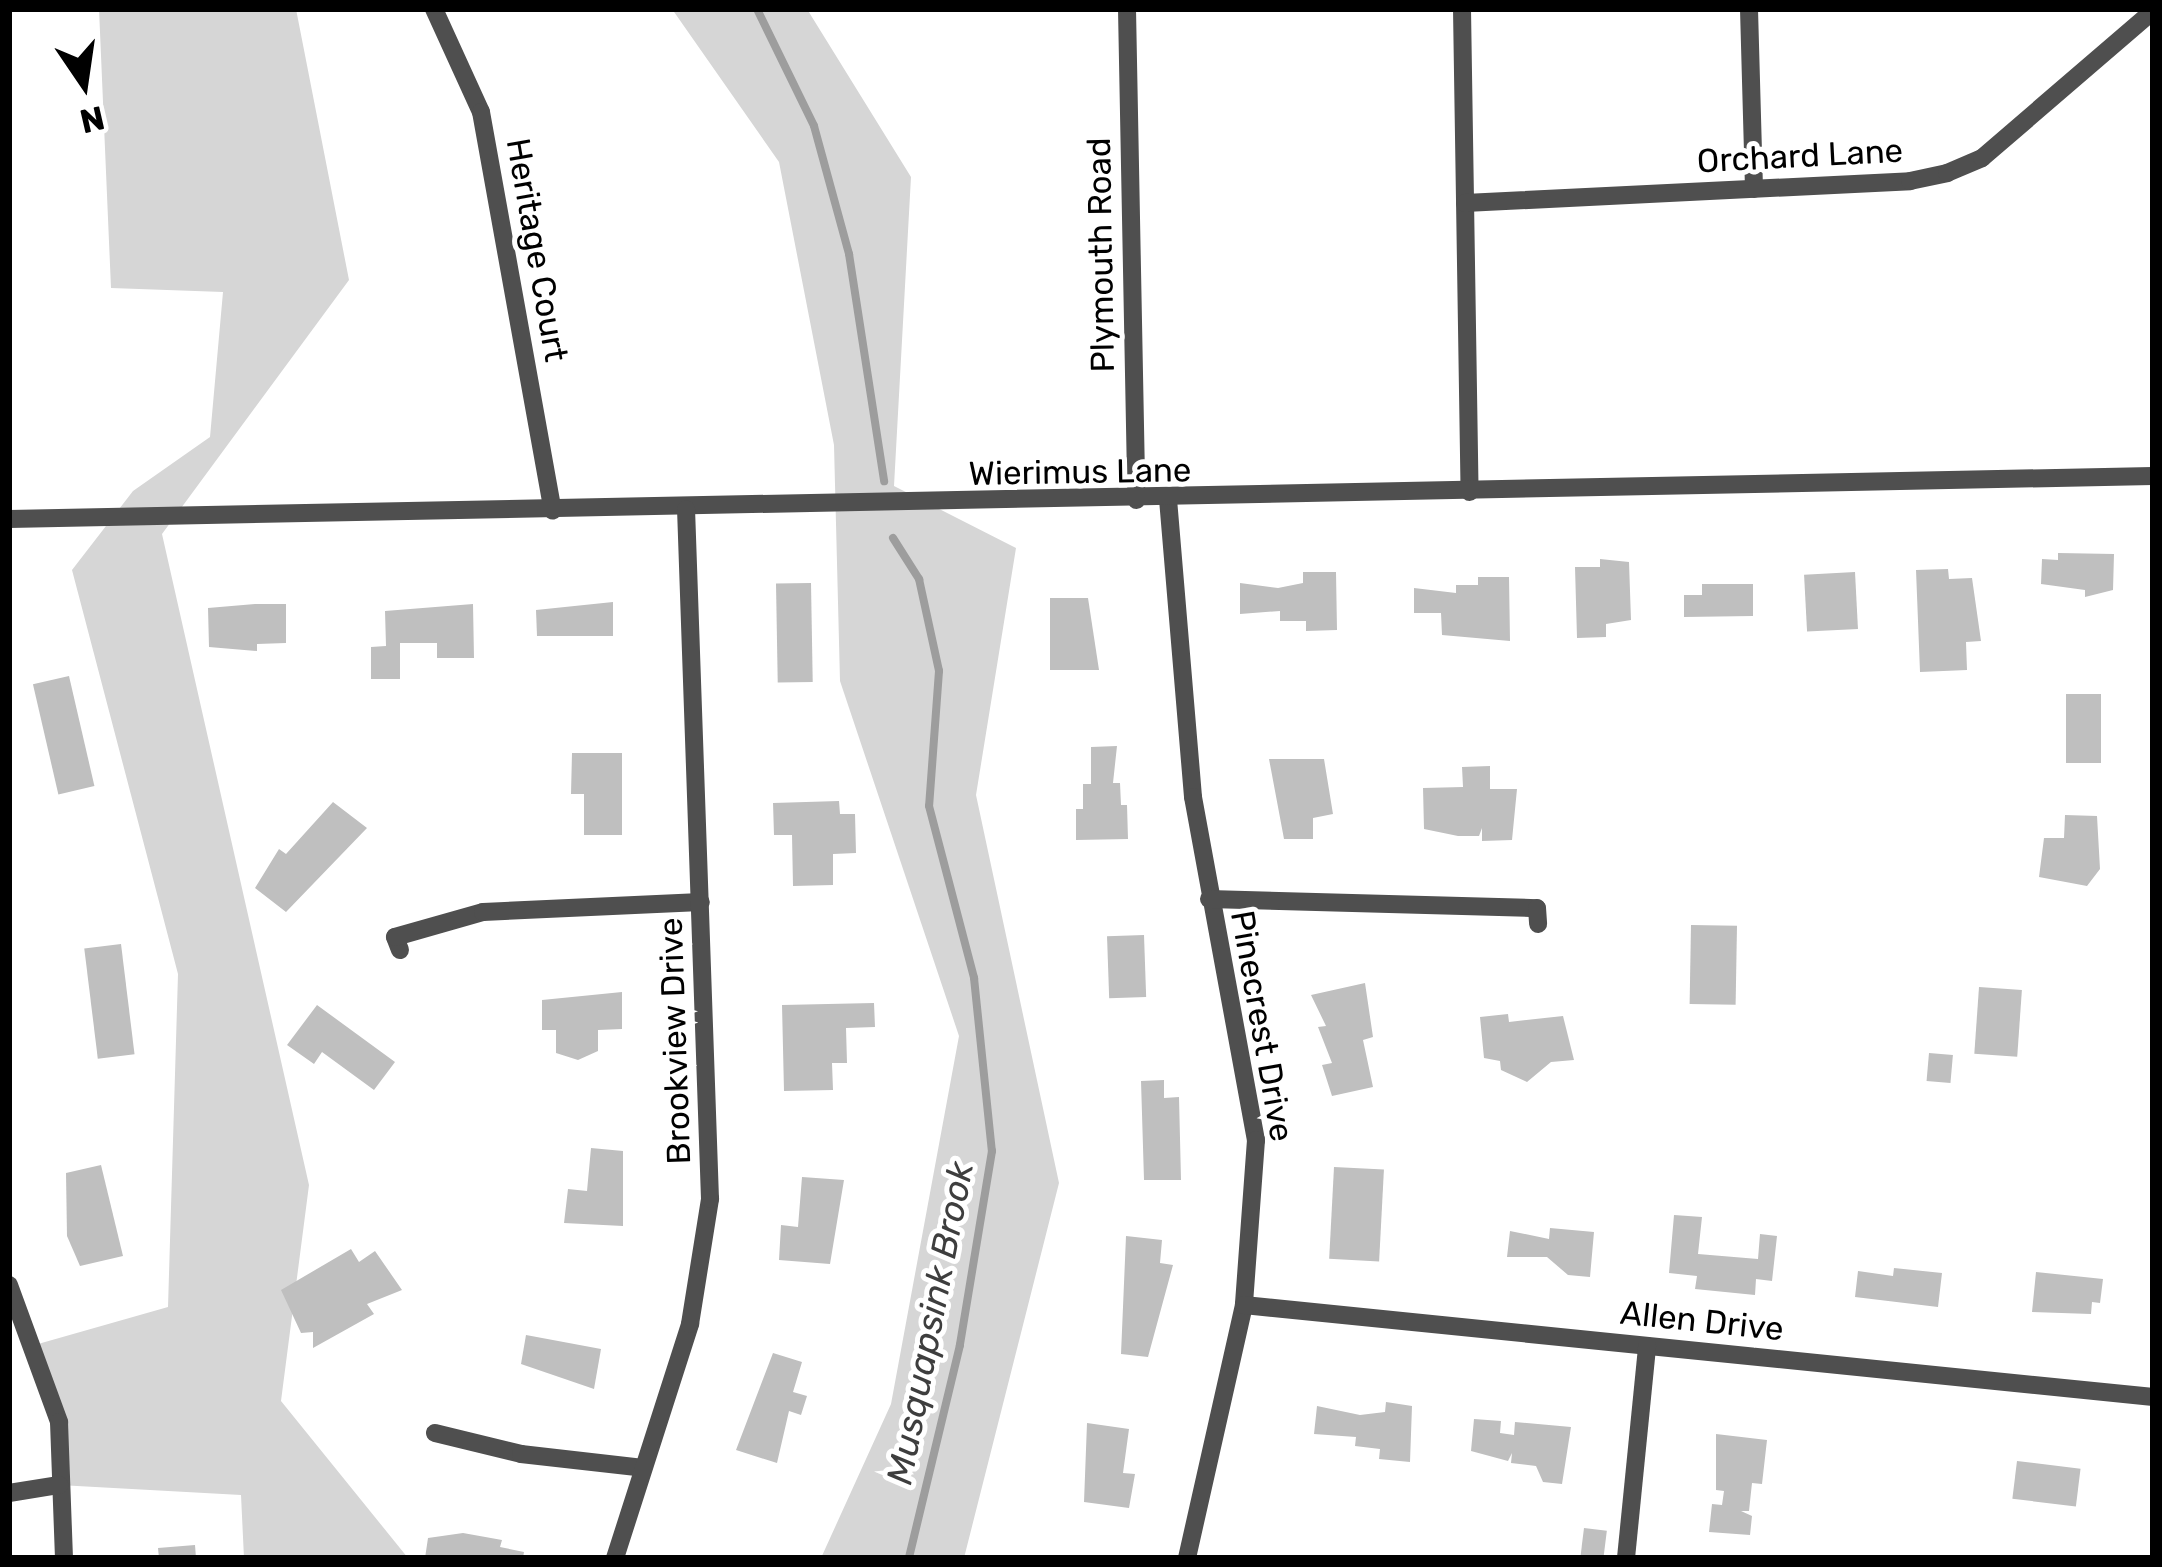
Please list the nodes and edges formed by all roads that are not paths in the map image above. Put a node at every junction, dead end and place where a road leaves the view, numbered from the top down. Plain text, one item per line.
1 (434, 9) edge
2 (1127, 9) edge
3 (1462, 9) edge
4 (1749, 9) edge
5 (2153, 11) edge
6 (1754, 190) junction
7 (1465, 203) junction
8 (2153, 476) edge
9 (1470, 492) junction
10 (1168, 499) junction
11 (1136, 500) junction
12 (686, 509) junction
13 (553, 511) junction
14 (9, 519) edge
15 (1209, 899) junction
16 (700, 902) junction
17 (1538, 924) dead end
18 (400, 950) dead end
19 (9, 1285) edge
20 (1244, 1305) junction
21 (1647, 1346) junction
22 (2153, 1397) edge
23 (435, 1433) dead end
24 (643, 1468) junction
25 (59, 1485) junction
26 (9, 1493) edge
27 (64, 1558) edge
28 (615, 1558) edge
29 (1187, 1558) edge
30 (1625, 1558) edge

1 - 13 street, Heritage Court
2 - 11 street, Plymouth Road
3 - 7 street
4 - 6 street
5 - 6 street, Orchard Lane
6 - 7 street, Orchard Lane
7 - 9 street
8 - 9 street, Wierimus Lane
9 - 10 street, Wierimus Lane
10 - 11 street, Wierimus Lane
10 - 15 street, Pinecrest Drive
11 - 12 street, Wierimus Lane
12 - 13 street, Wierimus Lane
12 - 16 street, Brookview Drive
13 - 14 street, Wierimus Lane
15 - 17 street
15 - 20 street, Pinecrest Drive
16 - 18 street
16 - 24 street, Brookview Drive
19 - 25 street
20 - 21 street, Allen Drive
20 - 29 street, Pinecrest Drive
21 - 22 street, Allen Drive
21 - 30 street
23 - 24 street
24 - 28 street, Brookview Drive
25 - 26 street
25 - 27 street

